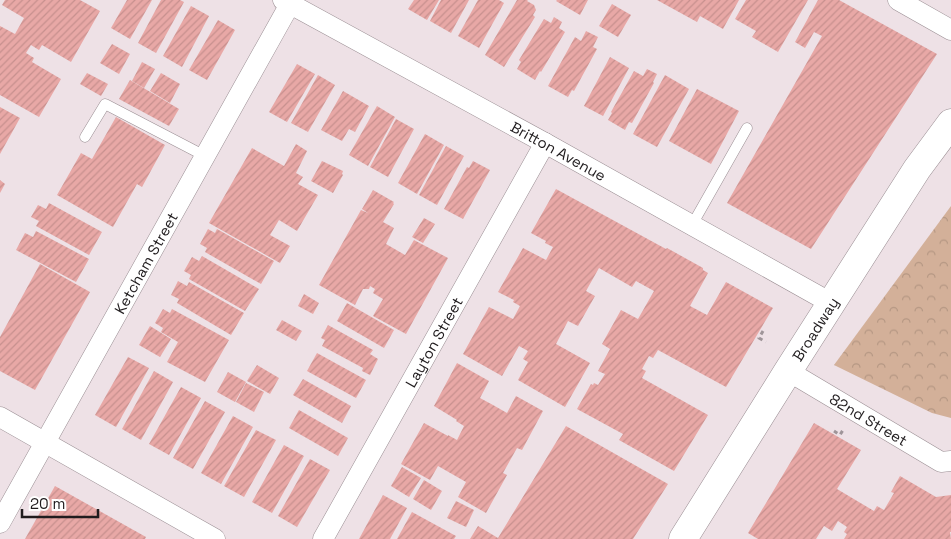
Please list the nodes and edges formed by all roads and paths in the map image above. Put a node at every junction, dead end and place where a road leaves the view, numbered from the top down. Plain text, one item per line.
1 (898, 0) edge
2 (286, 2) edge
3 (951, 30) edge
4 (951, 123) edge
5 (747, 128) dead end
6 (85, 137) dead end
7 (545, 144) junction
8 (205, 156) junction
9 (692, 225) junction
10 (831, 303) junction
11 (763, 331) dead end
12 (766, 342) dead end
13 (788, 371) junction
14 (0, 417) edge
15 (843, 430) dead end
16 (834, 431) dead end
17 (46, 442) junction
18 (951, 461) edge
19 (0, 523) edge
20 (216, 539) edge
21 (323, 539) edge
22 (683, 539) edge

1 - 3 street
2 - 7 street, Britton Avenue
2 - 8 street, Ketcham Street
4 - 10 main road, Broadway
5 - 9 lane
6 - 8 lane
7 - 9 street, Britton Avenue
7 - 21 street, Layton Street
8 - 17 street, Ketcham Street
9 - 10 street, Britton Avenue
10 - 13 main road, Broadway
11 - 12 path
13 - 18 street, 82nd Street
13 - 22 main road, Broadway
14 - 17 street
15 - 16 path
17 - 19 street, Ketcham Street
17 - 20 street

